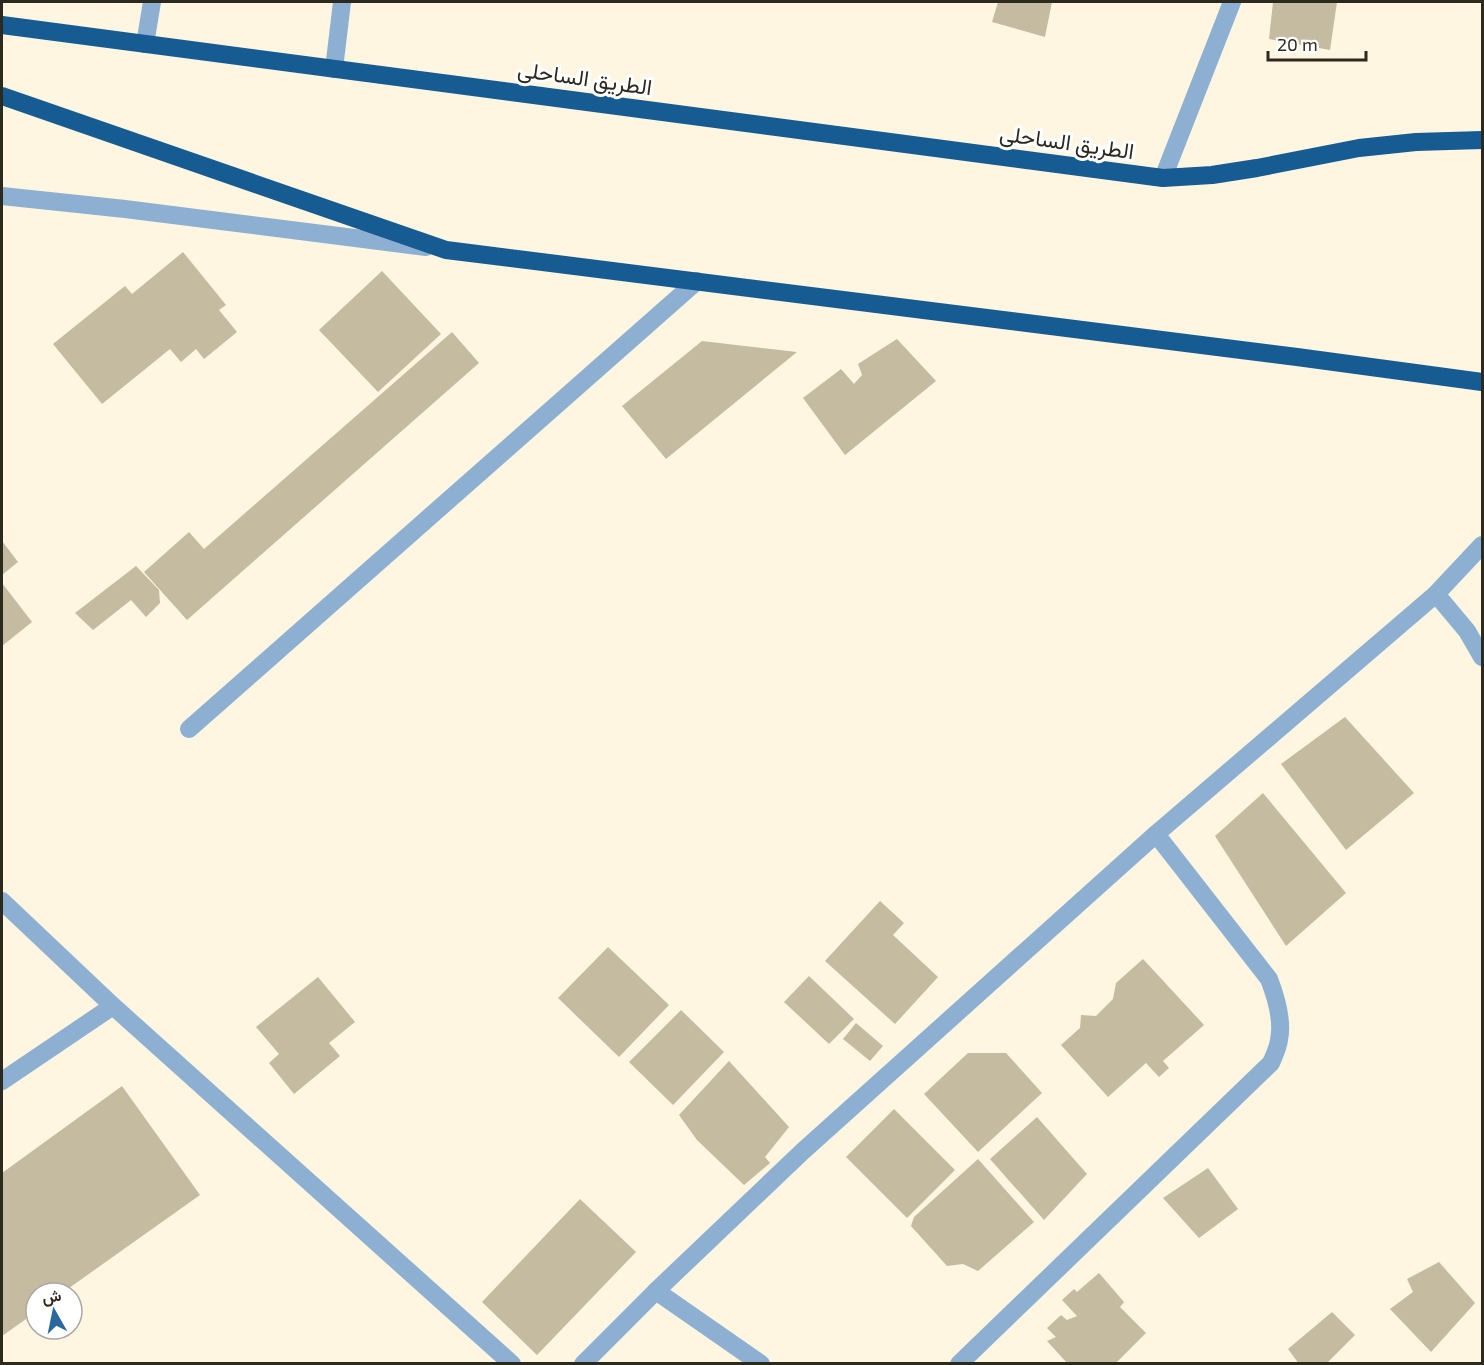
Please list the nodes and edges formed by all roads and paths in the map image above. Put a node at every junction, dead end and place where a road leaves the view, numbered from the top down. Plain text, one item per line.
1 (152, 2) edge
2 (342, 2) edge
3 (1232, 2) edge
4 (2, 25) edge
5 (145, 44) junction
6 (334, 69) junction
7 (2, 96) edge
8 (1482, 140) edge
9 (1163, 178) junction
10 (2, 196) edge
11 (446, 250) junction
12 (697, 281) junction
13 (1482, 382) edge
14 (1482, 545) edge
15 (1436, 594) junction
16 (1482, 657) edge
17 (189, 729) dead end
18 (1156, 834) junction
19 (2, 901) edge
20 (113, 1006) junction
21 (2, 1081) edge
22 (656, 1291) junction
23 (512, 1364) edge
24 (584, 1364) edge
25 (761, 1364) edge
26 (959, 1364) edge

1 - 5 street
2 - 6 street
3 - 9 street
4 - 5 highway, الطريق الساحلى
5 - 6 highway, الطريق الساحلى
6 - 9 highway, الطريق الساحلى
7 - 11 highway
8 - 9 highway, الطريق الساحلى
10 - 11 street
11 - 12 highway
12 - 13 highway
12 - 17 street
14 - 15 street
15 - 16 street
15 - 18 street
18 - 22 street
18 - 26 street
19 - 20 street
20 - 21 street
20 - 23 street
22 - 24 street
22 - 25 street

